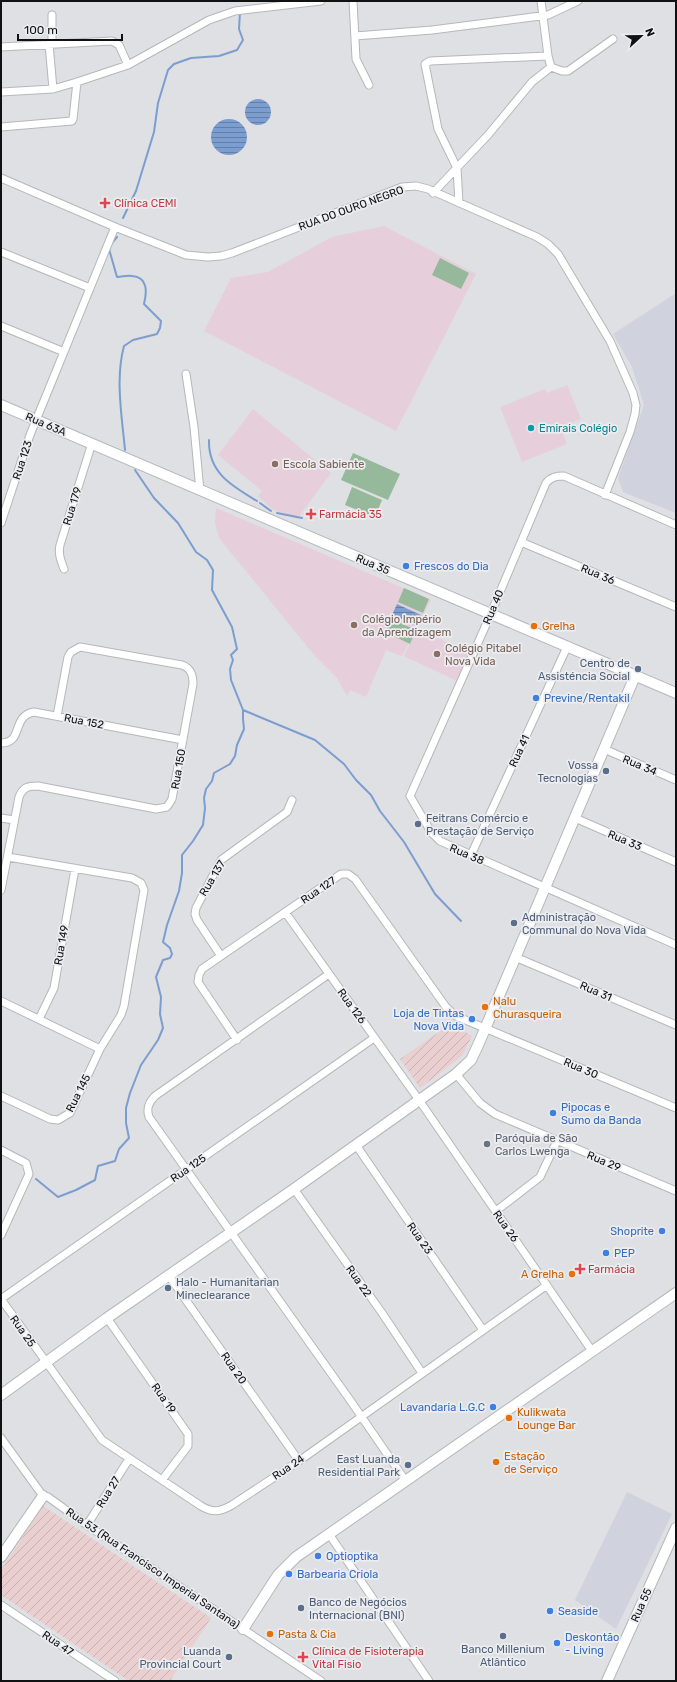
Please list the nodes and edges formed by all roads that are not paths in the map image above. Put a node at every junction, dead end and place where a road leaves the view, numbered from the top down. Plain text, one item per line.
1 (321, 1) edge
2 (353, 1) edge
3 (541, 1) edge
4 (578, 1) edge
5 (52, 15) dead end
6 (542, 16) junction
7 (355, 36) junction
8 (613, 39) dead end
9 (51, 44) junction
10 (1, 47) edge
11 (548, 56) junction
12 (128, 65) junction
13 (551, 67) junction
14 (78, 82) junction
15 (369, 85) dead end
16 (53, 89) junction
17 (1, 92) edge
18 (1, 128) edge
19 (457, 168) junction
20 (1, 178) edge
21 (434, 193) junction
22 (459, 204) junction
23 (116, 227) junction
24 (1, 252) edge
25 (90, 288) junction
26 (1, 326) edge
27 (64, 352) junction
28 (186, 374) dead end
29 (1, 405) edge
30 (36, 420) junction
31 (92, 444) junction
32 (200, 491) junction
33 (605, 495) junction
34 (1, 523) edge
35 (676, 524) edge
36 (521, 542) junction
37 (64, 569) dead end
38 (676, 607) edge
39 (490, 614) junction
40 (567, 647) junction
41 (635, 676) junction
42 (676, 693) edge
43 (57, 716) junction
44 (183, 740) junction
45 (1, 743) edge
46 (604, 749) junction
47 (676, 780) edge
48 (410, 796) joint
49 (292, 800) dead end
50 (1, 818) edge
51 (575, 818) junction
52 (14, 820) junction
53 (471, 854) junction
54 (8, 857) junction
55 (676, 862) edge
56 (75, 869) junction
57 (545, 887) junction
58 (1, 889) edge
59 (285, 912) junction
60 (676, 945) edge
61 (221, 956) junction
62 (515, 956) junction
63 (329, 974) junction
64 (1, 1001) edge
65 (39, 1019) junction
66 (676, 1025) edge
67 (485, 1028) junction
68 (374, 1038) junction
69 (237, 1040) junction
70 (100, 1049) junction
71 (456, 1074) junction
72 (1, 1096) edge
73 (419, 1100) junction
74 (676, 1108) edge
75 (557, 1141) junction
76 (356, 1145) junction
77 (1, 1150) edge
78 (186, 1169) junction
79 (294, 1189) junction
80 (676, 1191) edge
81 (496, 1211) junction
82 (231, 1233) junction
83 (1, 1235) edge
84 (169, 1276) junction
85 (547, 1285) junction
86 (674, 1294) edge
87 (1, 1299) edge
88 (107, 1318) junction
89 (483, 1330) junction
90 (592, 1351) junction
91 (46, 1363) junction
92 (422, 1373) junction
93 (1, 1395) edge
94 (361, 1416) junction
95 (1, 1438) edge
96 (129, 1459) junction
97 (298, 1461) junction
98 (162, 1480) junction
99 (405, 1480) junction
100 (43, 1496) junction
101 (87, 1525) junction
102 (676, 1528) edge
103 (329, 1534) junction
104 (1, 1557) edge
105 (1, 1605) edge
106 (243, 1629) junction
107 (115, 1681) edge
108 (321, 1681) edge
109 (429, 1681) edge
110 (607, 1681) edge

1 - 12 street
2 - 7 street
3 - 6 street
4 - 6 street
5 - 9 street
6 - 7 street
6 - 11 street
7 - 15 street
8 - 13 street
9 - 10 street
9 - 12 street
9 - 16 street
11 - 13 street
11 - 19 street
12 - 14 street
13 - 19 street
14 - 16 street
14 - 18 street
16 - 17 street
19 - 21 street
19 - 22 street
20 - 23 street, RUA DO OURO NEGRO
21 - 22 street, RUA DO OURO NEGRO
21 - 23 street, RUA DO OURO NEGRO
22 - 33 street, RUA DO OURO NEGRO
23 - 25 street, Rua 123
24 - 25 street
25 - 27 street, Rua 123
26 - 27 street
27 - 30 street, Rua 123
28 - 32 street
29 - 30 street, Rua 63A
30 - 31 street, Rua 63A
30 - 34 street, Rua 123
31 - 32 street, Rua 35
31 - 37 street, Rua 179
32 - 39 street, Rua 35
33 - 35 street
33 - 36 street, Rua 40
36 - 38 street, Rua 36
36 - 39 street, Rua 40
39 - 40 street, Rua 35
39 - 48 street, Rua 40
40 - 41 street, Rua 35
40 - 53 street, Rua 41
41 - 42 street, Rua 35
41 - 46 street
43 - 44 street, Rua 152
43 - 44 street, Rua 150
43 - 45 street, Rua 152
44 - 52 street, Rua 150
46 - 47 street, Rua 34
46 - 51 street
48 - 53 street, Rua 38
49 - 61 street, Rua 137
50 - 52 street
51 - 55 street, Rua 33
51 - 57 street
52 - 54 street, Rua 150
53 - 57 street, Rua 38
54 - 56 street
54 - 58 street, Rua 150
56 - 65 street, Rua 149
56 - 70 street, Rua 145
57 - 60 street, Rua 38
57 - 62 street
59 - 61 street, Rua 127
59 - 63 street, Rua 126
59 - 67 street, Rua 127
61 - 69 street, Rua 127
62 - 66 street, Rua 31
62 - 67 street
63 - 68 street, Rua 126
63 - 69 street
64 - 65 street
65 - 70 street
67 - 71 street
67 - 74 street, Rua 30
68 - 73 street, Rua 126
68 - 78 street, Rua 125
69 - 78 street
70 - 72 street, Rua 145
71 - 73 street
71 - 75 street, Rua 29
73 - 76 street
73 - 81 street, Rua 26
75 - 80 street, Rua 29
75 - 81 street
76 - 79 street
76 - 89 street, Rua 23
77 - 83 street
78 - 82 street
78 - 87 street, Rua 125
79 - 82 street
79 - 92 street, Rua 22
81 - 85 street, Rua 26
82 - 84 street
82 - 94 street
84 - 88 street
84 - 97 street, Rua 20
85 - 89 street, Rua 24
85 - 90 street, Rua 26
86 - 90 street
87 - 91 street, Rua 25
88 - 91 street
88 - 98 street, Rua 19
89 - 92 street, Rua 24
90 - 99 street
91 - 93 street
91 - 96 street, Rua 24
92 - 94 street, Rua 24
94 - 97 street, Rua 24
94 - 99 street
95 - 100 street, Rua 53 (Rua Francisco Imperial Santana)
96 - 98 street, Rua 24
96 - 101 street, Rua 27
97 - 98 street, Rua 24
99 - 103 street
100 - 101 street, Rua 53 (Rua Francisco Imperial Santana)
100 - 104 street
101 - 106 street, Rua 53 (Rua Francisco Imperial Santana)
102 - 110 street, Rua 55
103 - 106 street
103 - 109 street
105 - 107 street, Rua 47
106 - 108 street, Rua 53 (Rua Francisco Imperial Santana)

